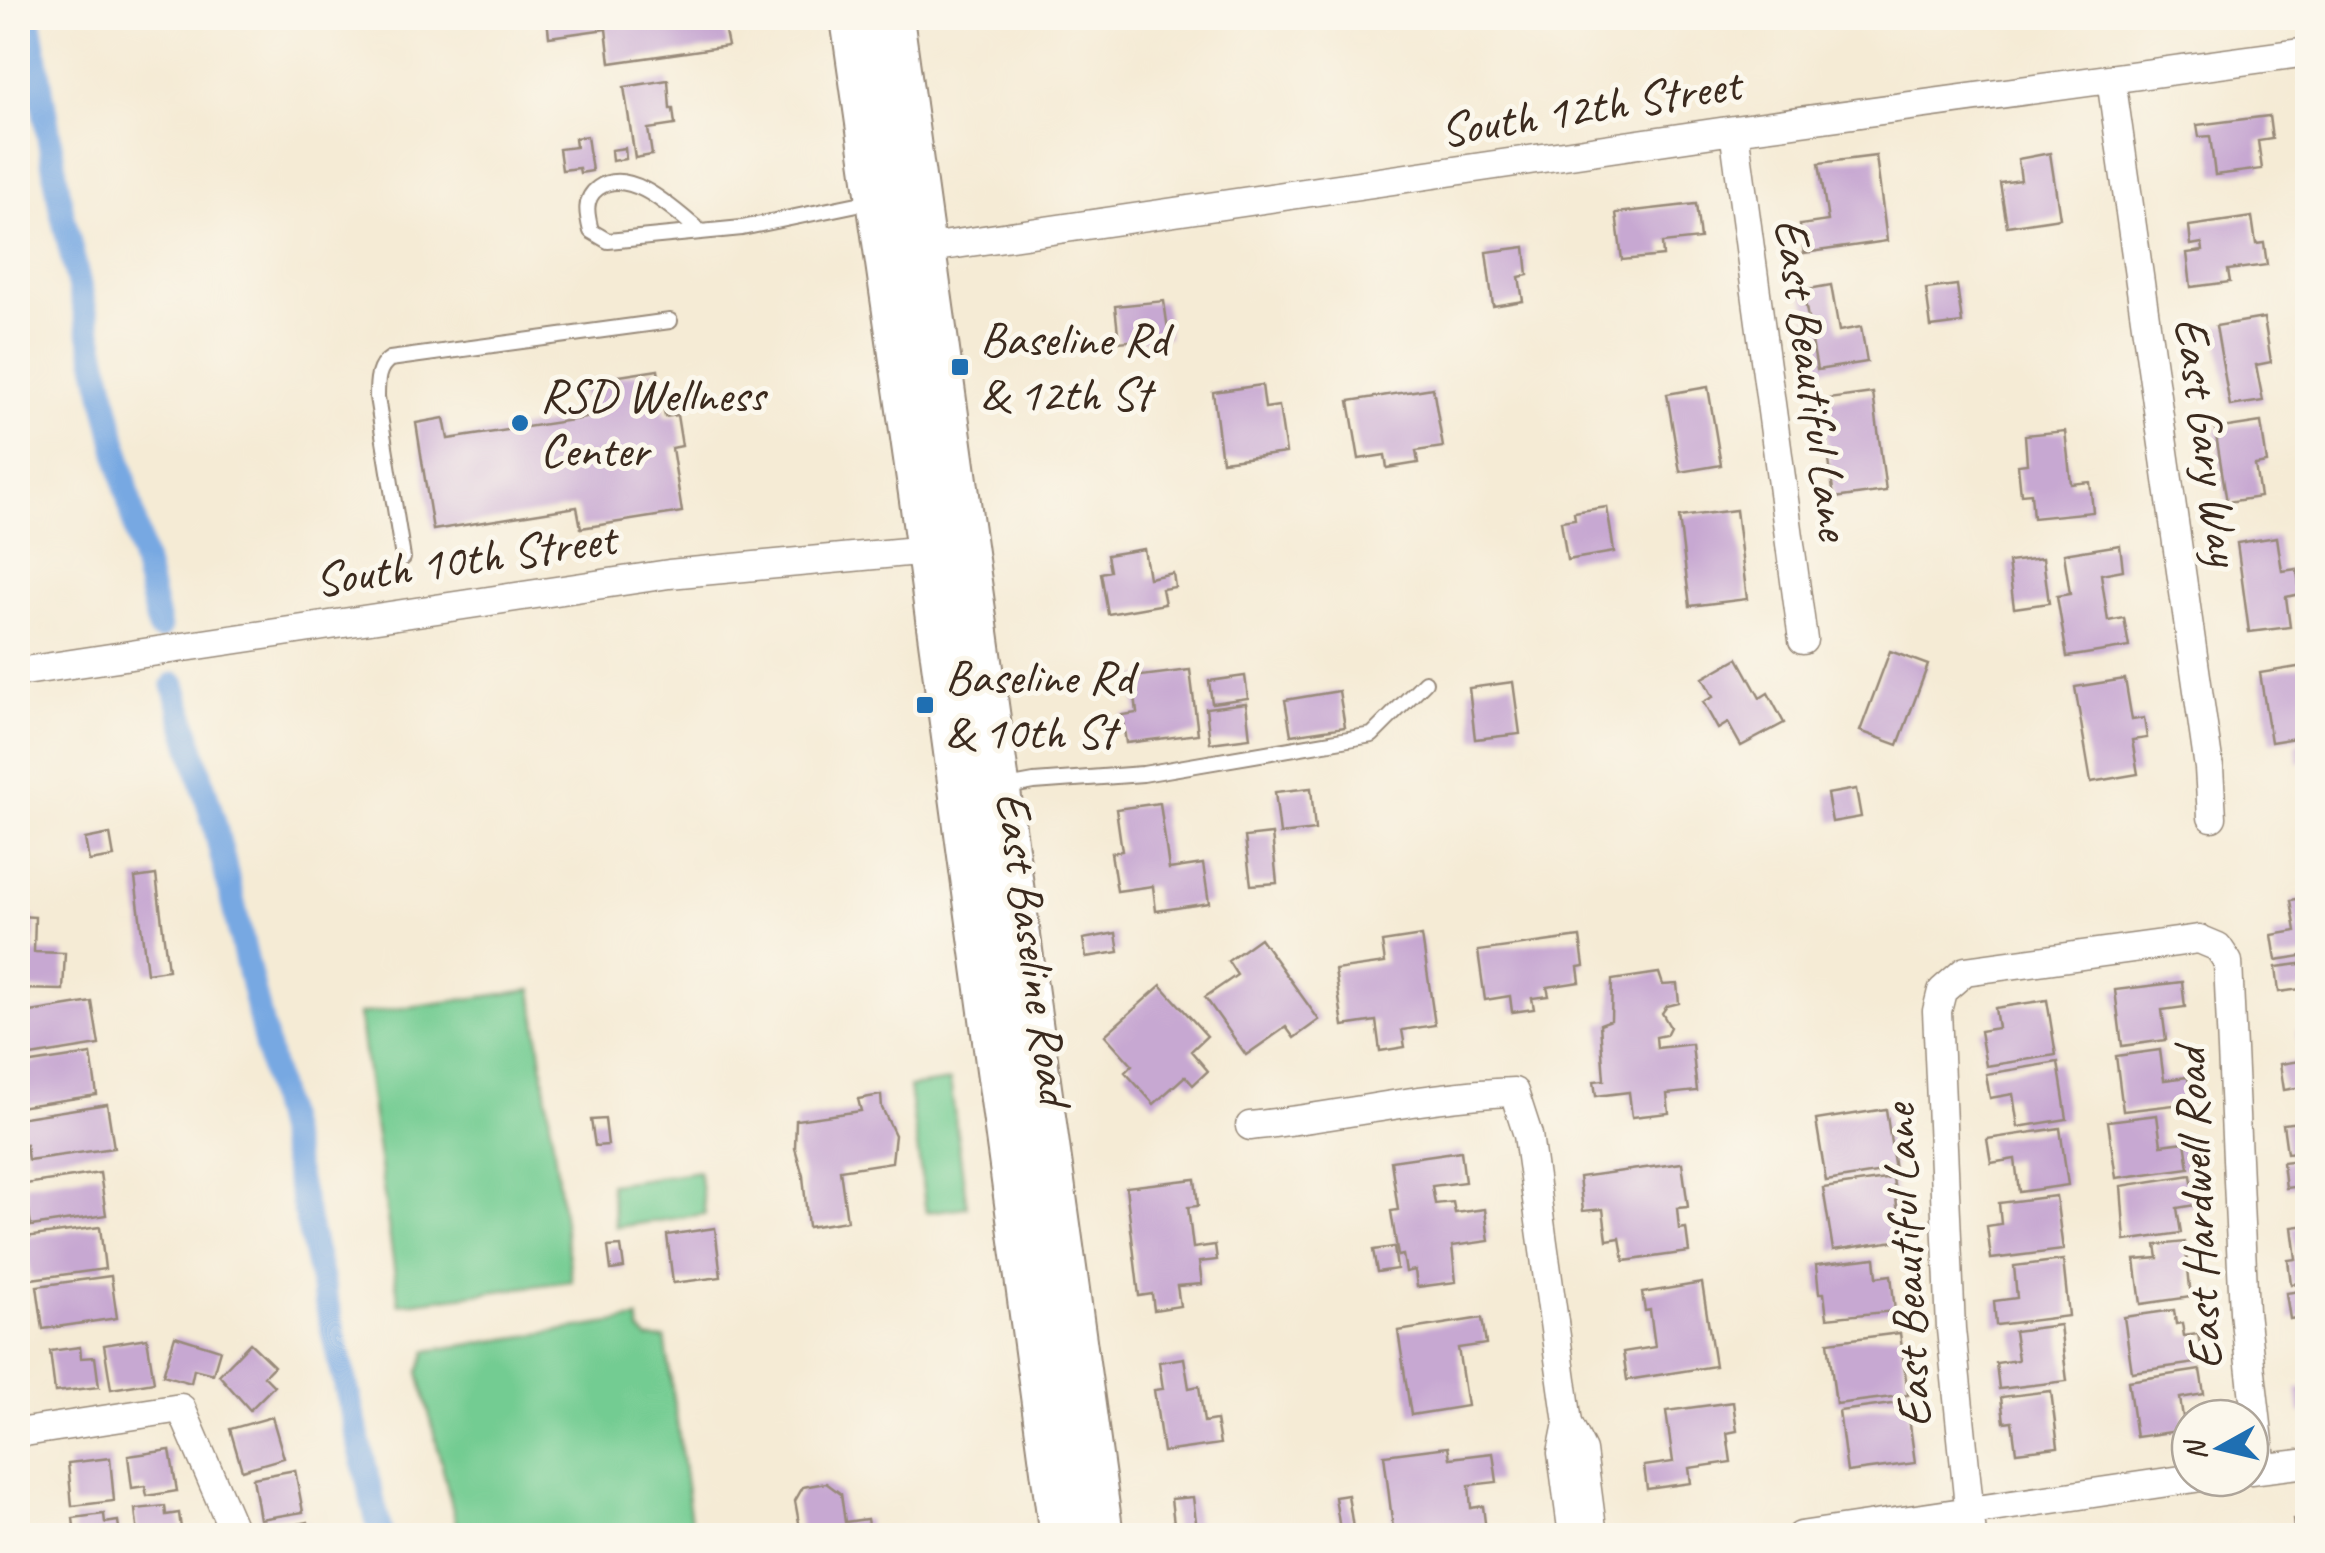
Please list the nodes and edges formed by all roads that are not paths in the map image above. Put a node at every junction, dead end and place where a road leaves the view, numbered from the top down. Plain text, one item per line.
1 (852, 18) edge
2 (892, 18) edge
3 (2308, 52) edge
4 (2110, 79) junction
5 (1734, 130) junction
6 (878, 200) junction
7 (701, 232) junction
8 (905, 252) junction
9 (670, 321) dead end
10 (947, 547) junction
11 (403, 558) dead end
12 (1803, 640) dead end
13 (18, 672) edge
14 (1425, 682) dead end
15 (1000, 788) junction
16 (2212, 817) dead end
17 (1942, 991) joint
18 (1015, 1049) junction
19 (1250, 1126) dead end
20 (2251, 1398) edge
21 (1568, 1423) junction
22 (18, 1433) edge
23 (2308, 1462) edge
24 (2270, 1467) edge
25 (2170, 1483) edge
26 (1971, 1523) edge
27 (236, 1536) edge
28 (1061, 1536) edge
29 (1102, 1536) edge
30 (1573, 1536) edge
31 (1594, 1536) edge
32 (1800, 1536) edge

1 - 6 main road, East Baseline Road
2 - 8 main road, East Baseline Road
3 - 4 street, South 12th Street
4 - 5 street, South 12th Street
4 - 16 street, East Gary Way
5 - 8 street, South 12th Street
5 - 12 street, East Beautiful Lane
6 - 7 lane
6 - 8 main road, East Baseline Road
7 - 7 lane
8 - 10 main road, East Baseline Road
9 - 11 lane
10 - 13 street, South 10th Street
10 - 15 main road, East Baseline Road
10 - 18 main road, East Baseline Road
14 - 15 lane
15 - 18 main road, East Baseline Road
17 - 20 street, East Hardwell Road
17 - 26 street, East Beautiful Lane
18 - 28 main road, East Baseline Road
18 - 29 main road, East Baseline Road
19 - 21 street
21 - 30 street
21 - 31 street
22 - 27 street
23 - 24 street
25 - 26 street
26 - 32 street

